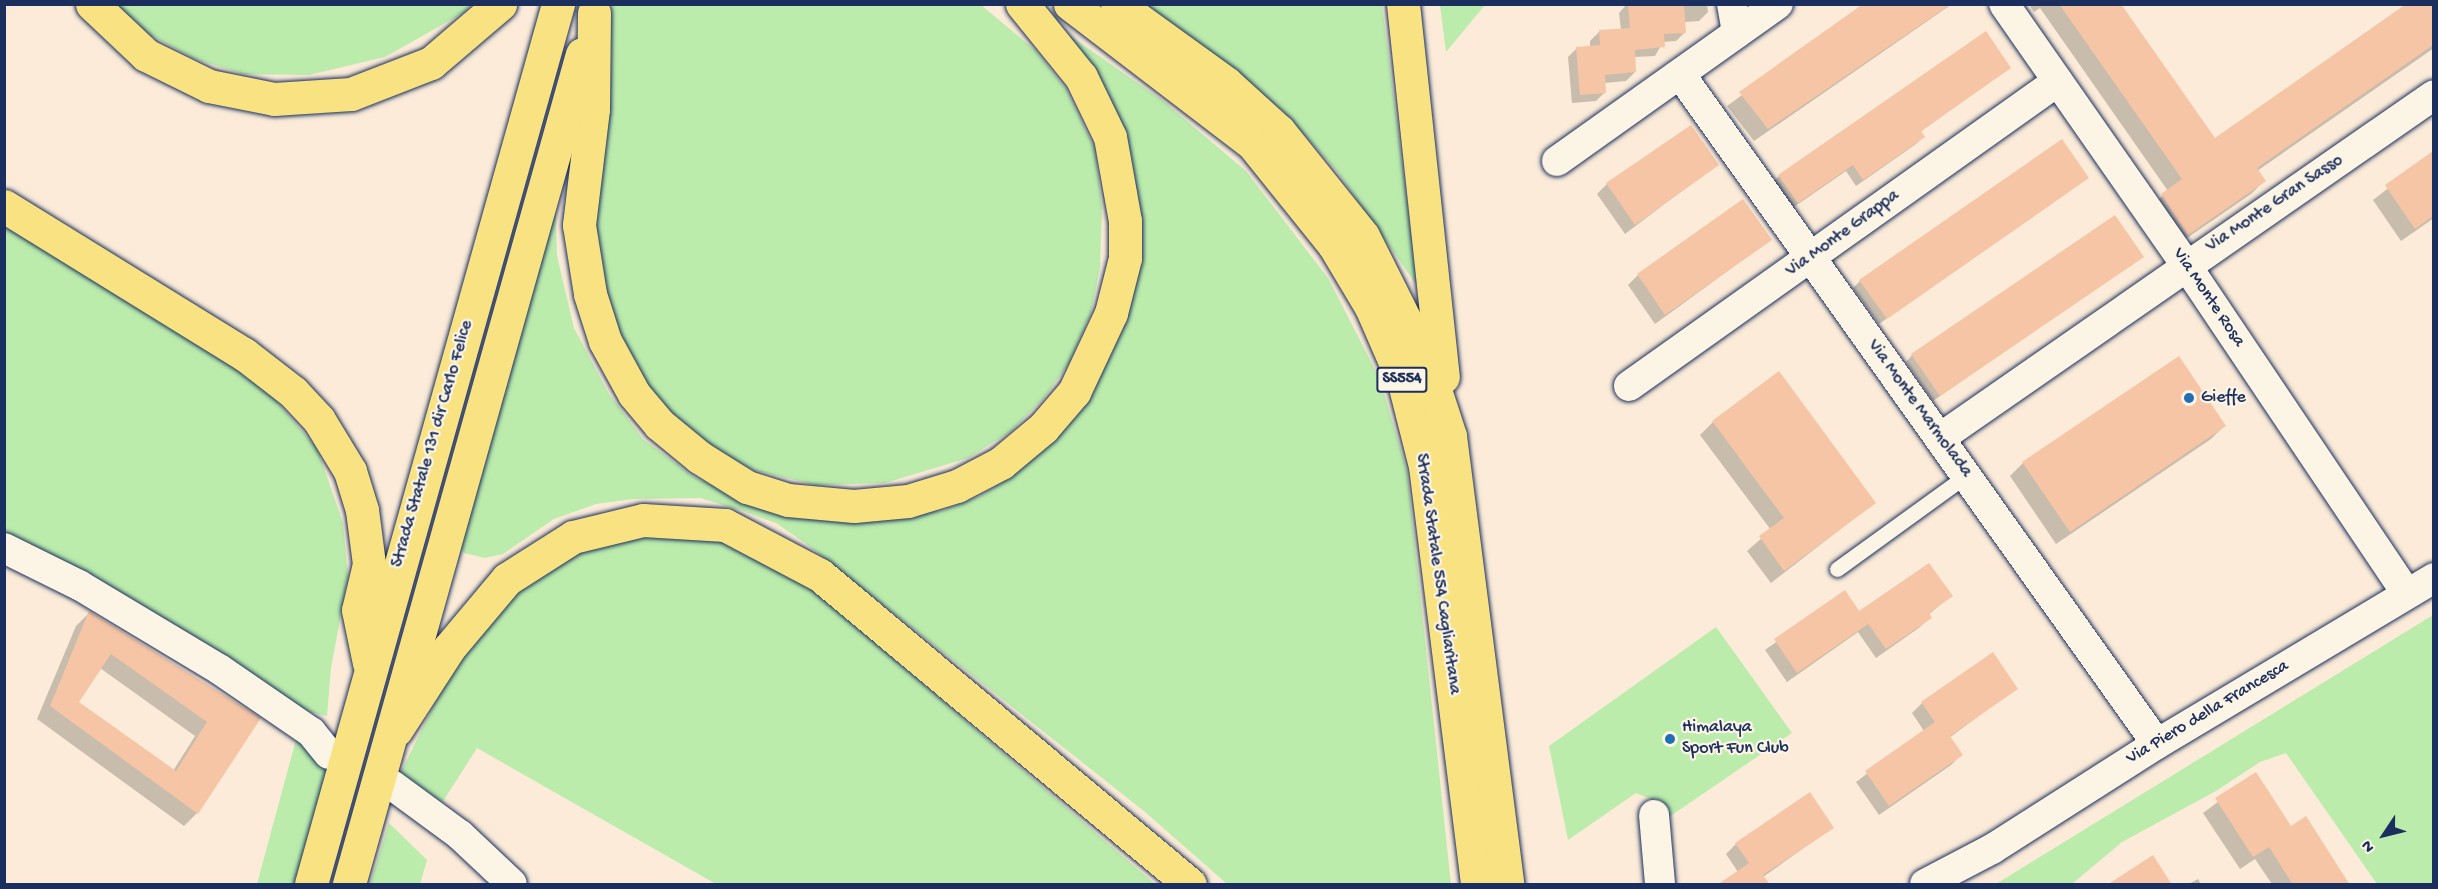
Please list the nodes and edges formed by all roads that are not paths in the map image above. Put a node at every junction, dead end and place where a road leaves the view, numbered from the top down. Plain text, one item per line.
1 (92, 4) edge
2 (500, 4) edge
3 (558, 4) edge
4 (1022, 4) edge
5 (1070, 4) edge
6 (1117, 4) edge
7 (1402, 4) edge
8 (1778, 4) edge
9 (2004, 4) edge
10 (595, 9) edge
11 (1734, 19) edge
12 (1680, 74) junction
13 (2058, 81) junction
14 (2433, 95) edge
15 (1557, 161) dead end
16 (4, 206) edge
17 (1811, 256) junction
18 (2186, 265) junction
19 (1629, 386) dead end
20 (1450, 436) junction
21 (1940, 438) junction
22 (1967, 475) junction
23 (4, 548) edge
24 (1837, 569) dead end
25 (2425, 584) edge
26 (370, 668) junction
27 (396, 730) junction
28 (2157, 744) junction
29 (329, 754) dead end
30 (392, 785) dead end
31 (1654, 814) dead end
32 (1992, 849) junction
33 (311, 885) edge
34 (349, 885) edge
35 (512, 885) edge
36 (1190, 885) edge
37 (1477, 885) edge
38 (1507, 885) edge
39 (1660, 885) edge
40 (1925, 885) edge
41 (1965, 885) edge

1 - 2 highway
3 - 26 highway, Strada Statale 131 dir Carlo Felice
4 - 10 highway
5 - 37 highway, Strada Statale 554 Cagliaritana / SS554
6 - 20 highway, Strada Statale 554 Cagliaritana / SS554
7 - 20 highway
8 - 11 street
9 - 13 street, Via Monte Rosa
10 - 27 highway
11 - 12 street
12 - 15 street
12 - 17 street, Via Monte Marmolada
13 - 17 street, Via Monte Grappa
13 - 18 street, Via Monte Rosa
14 - 18 street, Via Monte Gran Sasso
16 - 26 highway
17 - 19 street, Via Monte Grappa
17 - 21 street, Via Monte Marmolada
18 - 21 street, Via Monte Gran Sasso
18 - 25 street, Via Monte Rosa
20 - 38 highway, Strada Statale 554 Cagliaritana / SS554
21 - 22 street, Via Monte Marmolada
22 - 24 lane
22 - 28 street, Via Monte Marmolada
23 - 29 street
25 - 28 street, Via Piero della Francesca
26 - 33 highway, Strada Statale 131 dir Carlo Felice
27 - 34 highway
27 - 36 highway
28 - 32 street, Via Piero della Francesca
30 - 35 street
31 - 39 street
32 - 40 street, Via Piero della Francesca
32 - 41 street, Via Piero della Francesca

